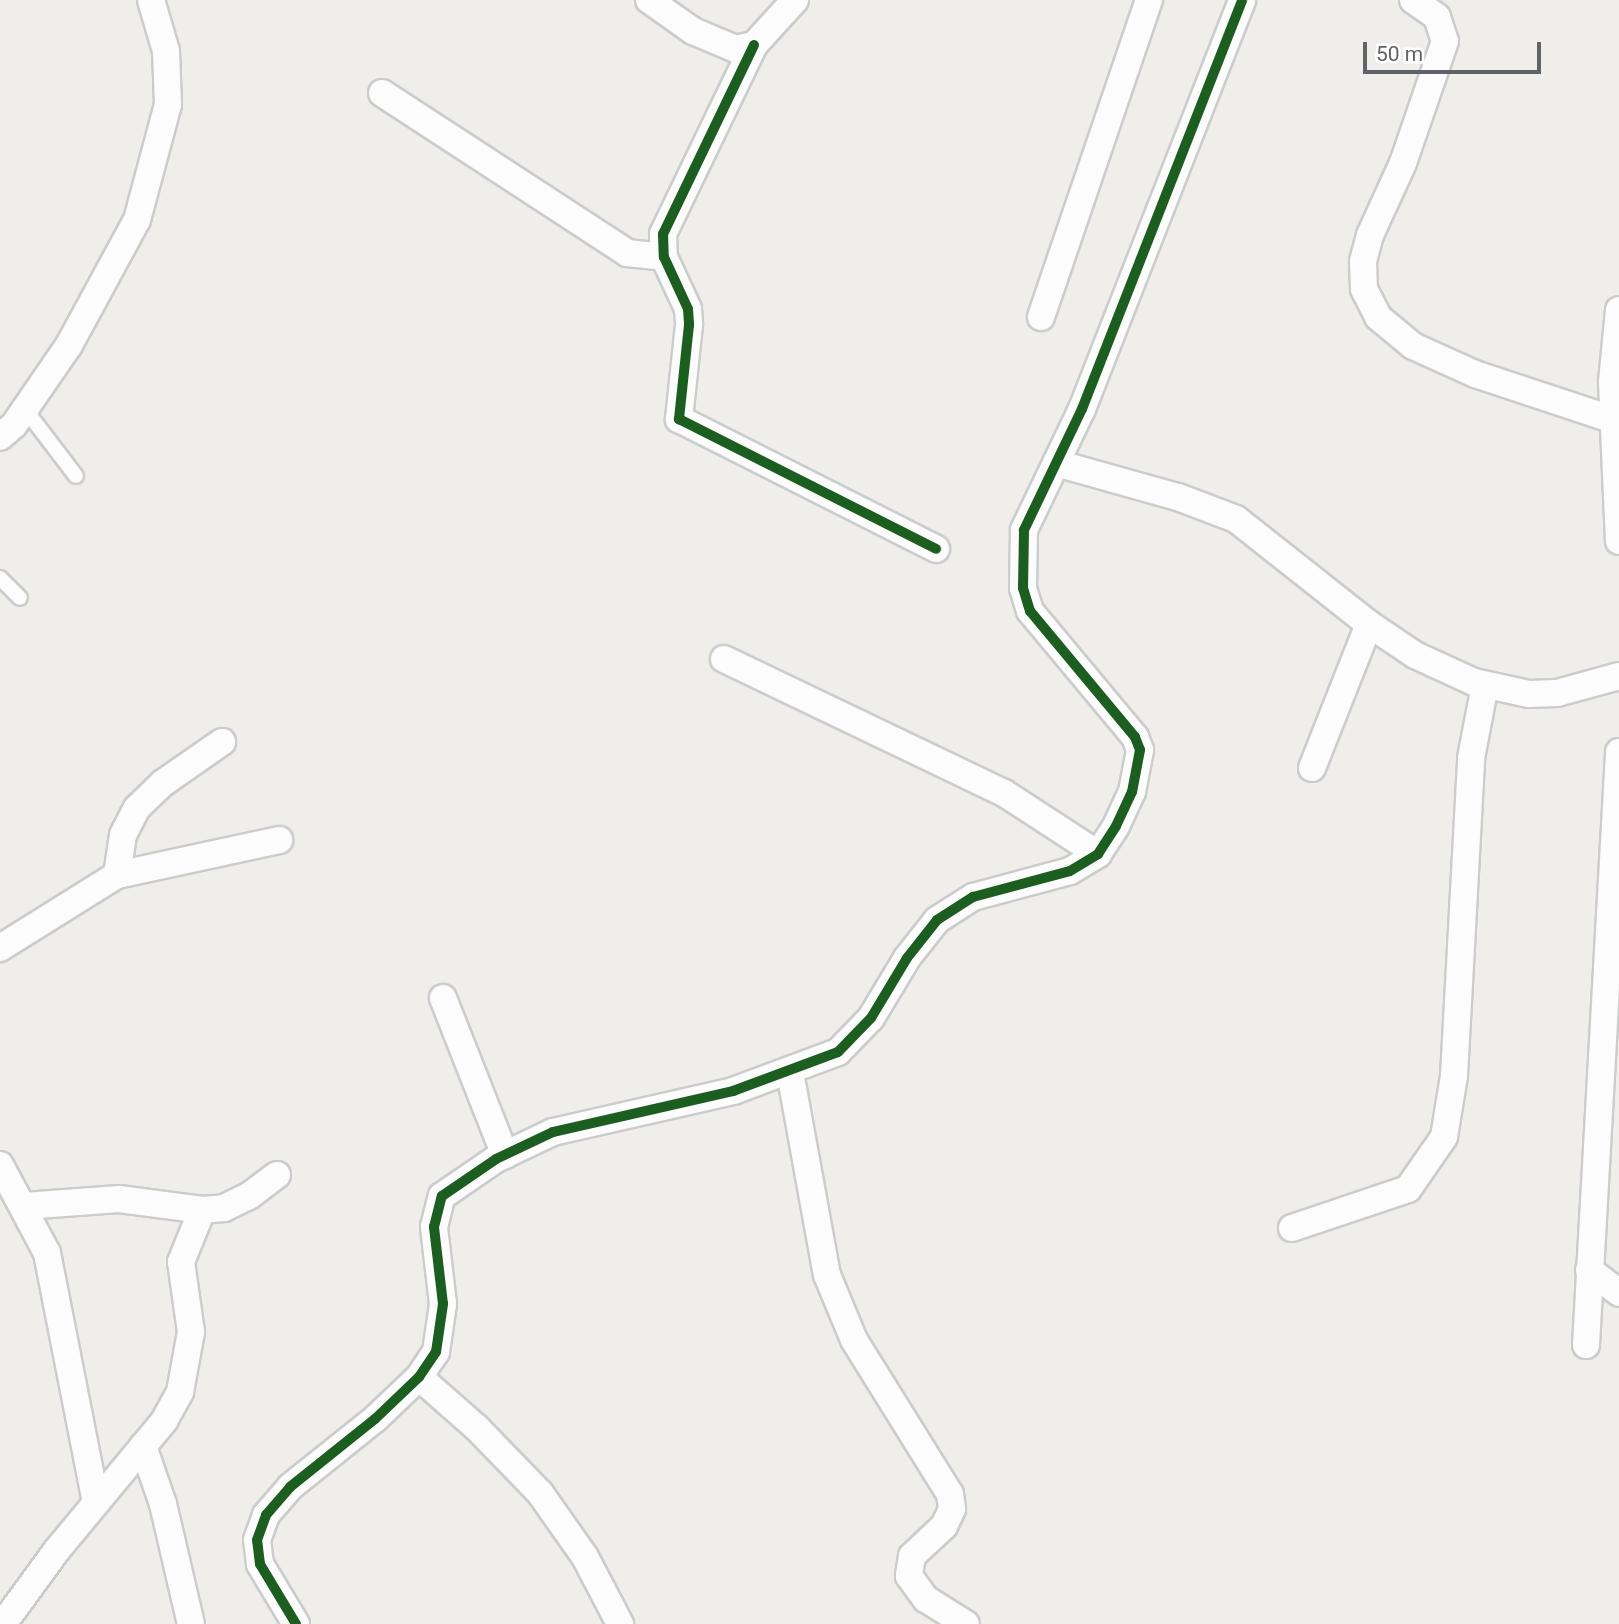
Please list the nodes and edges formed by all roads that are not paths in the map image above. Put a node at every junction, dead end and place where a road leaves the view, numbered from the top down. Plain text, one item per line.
1 (151, 0) edge
2 (649, 0) edge
3 (795, 0) edge
4 (1149, 0) edge
5 (1242, 0) edge
6 (1413, 0) edge
7 (754, 45) junction
8 (382, 93) dead end
9 (664, 257) junction
10 (1619, 310) edge
11 (1041, 317) dead end
12 (25, 409) junction
13 (1614, 421) junction
14 (0, 437) edge
15 (1056, 463) junction
16 (76, 476) dead end
17 (1619, 541) edge
18 (936, 550) dead end
19 (0, 578) edge
20 (20, 597) dead end
21 (1369, 624) junction
22 (724, 659) dead end
23 (1619, 676) edge
24 (1485, 685) junction
25 (222, 742) dead end
26 (1619, 752) edge
27 (1312, 768) dead end
28 (279, 840) dead end
29 (1098, 854) junction
30 (117, 875) junction
31 (1615, 894) edge
32 (0, 948) edge
33 (443, 998) dead end
34 (790, 1072) junction
35 (505, 1154) junction
36 (0, 1165) edge
37 (277, 1175) dead end
38 (24, 1206) junction
39 (202, 1210) junction
40 (1292, 1228) dead end
41 (1589, 1270) junction
42 (1619, 1293) edge
43 (1586, 1345) dead end
44 (419, 1377) junction
45 (143, 1446) junction
46 (96, 1502) junction
47 (7, 1611) edge
48 (191, 1624) edge
49 (296, 1624) edge
50 (620, 1624) edge
51 (966, 1624) edge

1 - 12 street
2 - 7 street
3 - 7 street
4 - 11 street
5 - 15 street
6 - 13 street
7 - 9 street
8 - 9 street
9 - 18 street
10 - 13 street
12 - 14 street
12 - 16 lane
13 - 17 street
15 - 21 street
15 - 29 street
19 - 20 lane
21 - 24 street
21 - 27 street
22 - 29 street
23 - 24 street
24 - 40 street
25 - 30 street
26 - 31 street
28 - 30 street
29 - 34 street
30 - 32 street
31 - 41 street
33 - 35 street
34 - 35 street
34 - 51 street
35 - 44 street
36 - 38 street
37 - 39 street
38 - 39 street
38 - 46 street
39 - 45 street
41 - 42 street
41 - 43 street
44 - 49 street
44 - 50 street
45 - 46 street
45 - 48 street
46 - 47 street

